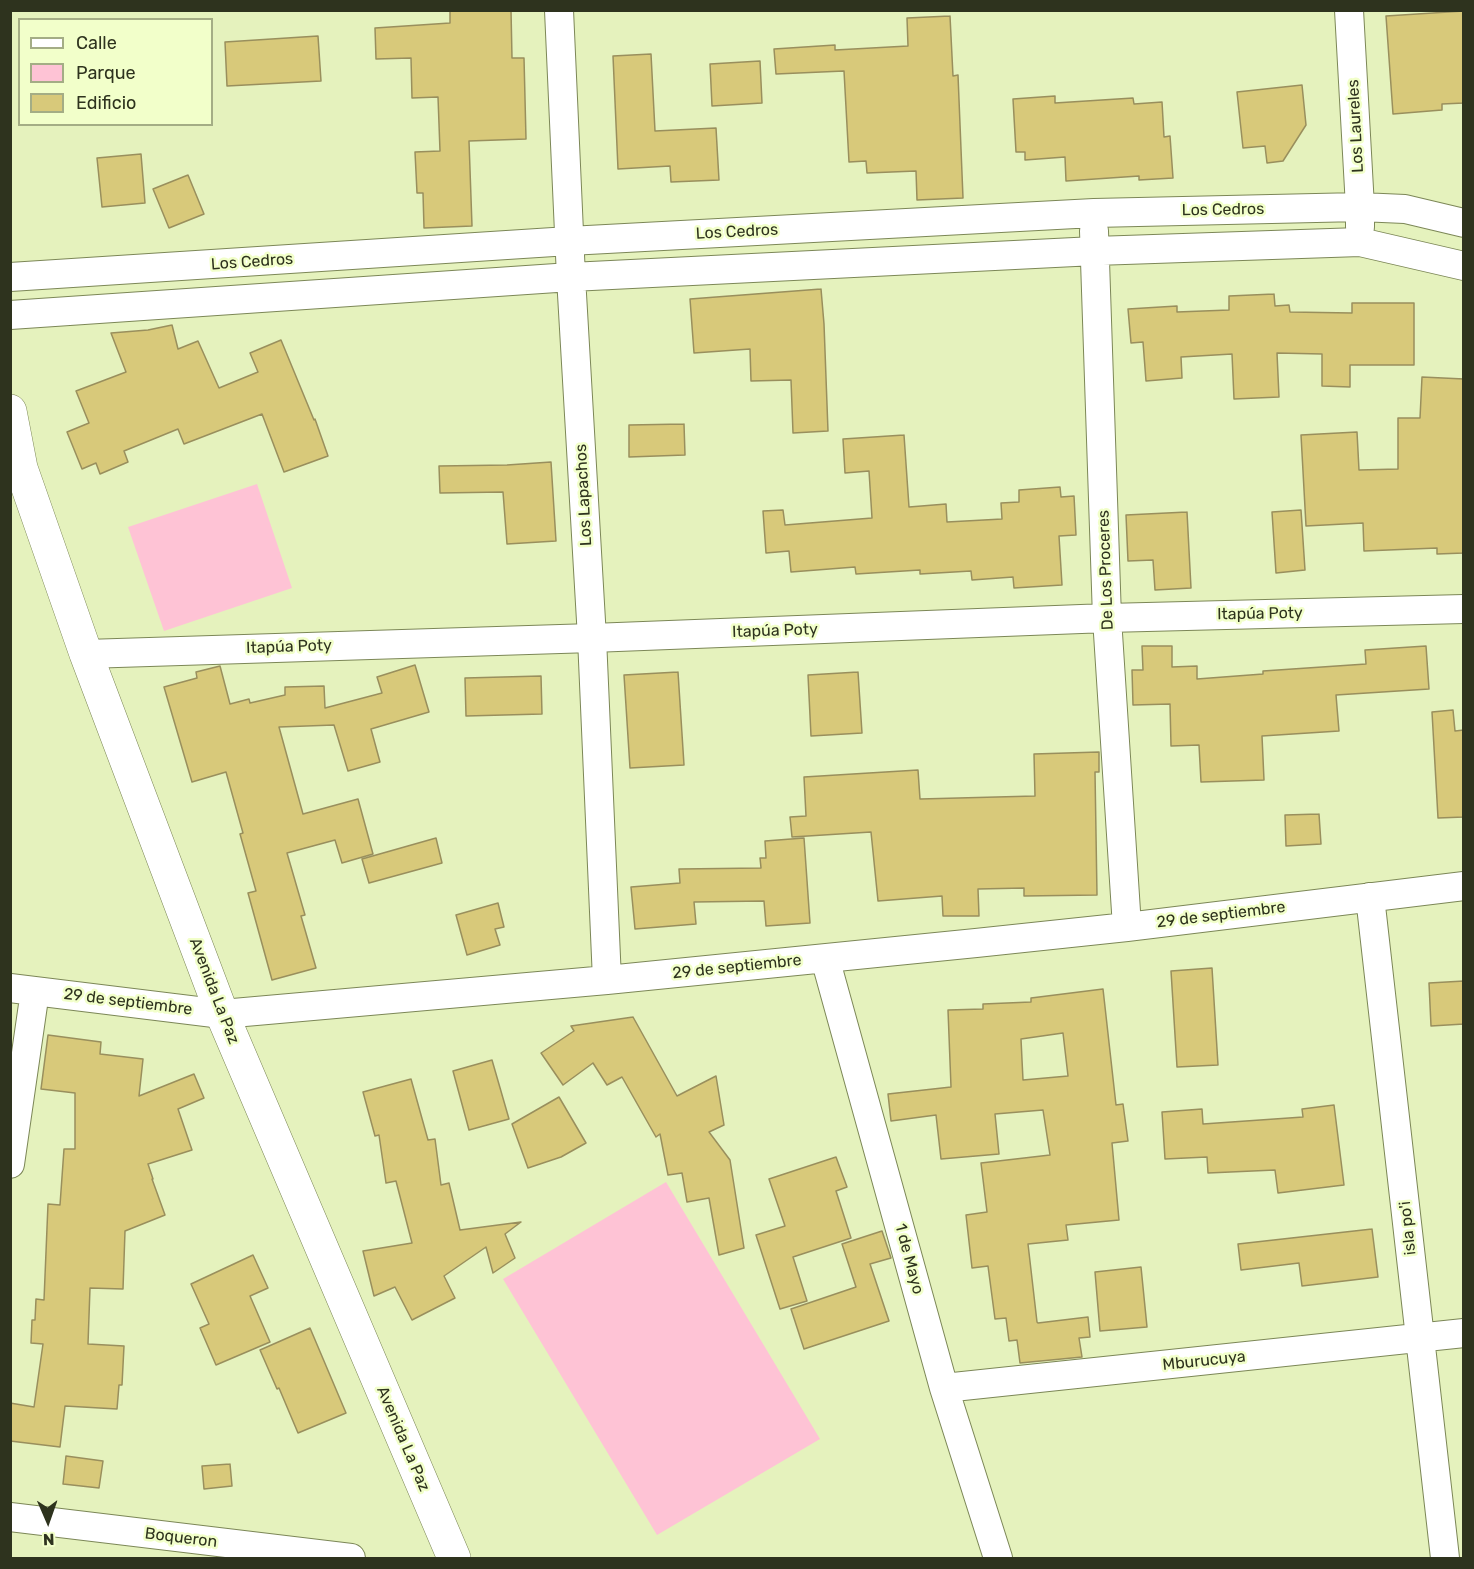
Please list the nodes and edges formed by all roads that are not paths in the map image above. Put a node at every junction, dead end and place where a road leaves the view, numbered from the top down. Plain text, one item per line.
1 (559, 10) edge
2 (1349, 10) edge
3 (1360, 207) junction
4 (1094, 213) junction
5 (1464, 223) edge
6 (569, 241) junction
7 (1360, 242) junction
8 (1095, 251) junction
9 (1464, 266) edge
10 (10, 277) edge
11 (571, 277) junction
12 (10, 315) edge
13 (10, 411) edge
14 (1464, 609) edge
15 (1107, 618) junction
16 (592, 638) junction
17 (86, 654) junction
18 (1464, 886) edge
19 (1370, 897) junction
20 (1127, 927) junction
21 (825, 958) junction
22 (608, 980) junction
23 (23, 990) edge
24 (222, 1014) junction
25 (10, 1164) edge
26 (1464, 1333) edge
27 (1420, 1338) junction
28 (944, 1388) junction
29 (10, 1517) edge
30 (351, 1558) edge
31 (454, 1558) edge
32 (998, 1558) edge
33 (1445, 1558) edge

1 - 6 street, Los Lapachos
2 - 3 street, Los Laureles
3 - 4 street, Los Cedros
3 - 5 street, Los Cedros
3 - 7 street, Los Laureles
4 - 6 street, Los Cedros
4 - 8 street, De Los Proceres
6 - 10 street, Los Cedros
6 - 11 street, Los Lapachos
7 - 8 street
7 - 9 street
8 - 11 street
8 - 15 street, De Los Proceres
11 - 12 street
11 - 16 street, Los Lapachos
13 - 17 street, Avenida La Paz
14 - 15 street, Itapúa Poty
15 - 16 street, Itapúa Poty
15 - 20 street, De Los Proceres
16 - 17 street, Itapúa Poty
16 - 22 street, Los Lapachos
17 - 24 street, Avenida La Paz
18 - 19 street, 29 de septiembre
19 - 20 street, 29 de septiembre
19 - 27 street, isla po'i
20 - 21 street, 29 de septiembre
21 - 22 street, 29 de septiembre
21 - 28 street, 1 de Mayo
22 - 24 street, 29 de septiembre
23 - 24 street, 29 de septiembre
23 - 25 street
24 - 31 street, Avenida La Paz
26 - 27 street, Mburucuya
27 - 28 street, Mburucuya
27 - 33 street, isla po'i
28 - 32 street, 1 de Mayo
29 - 30 street, Boqueron

